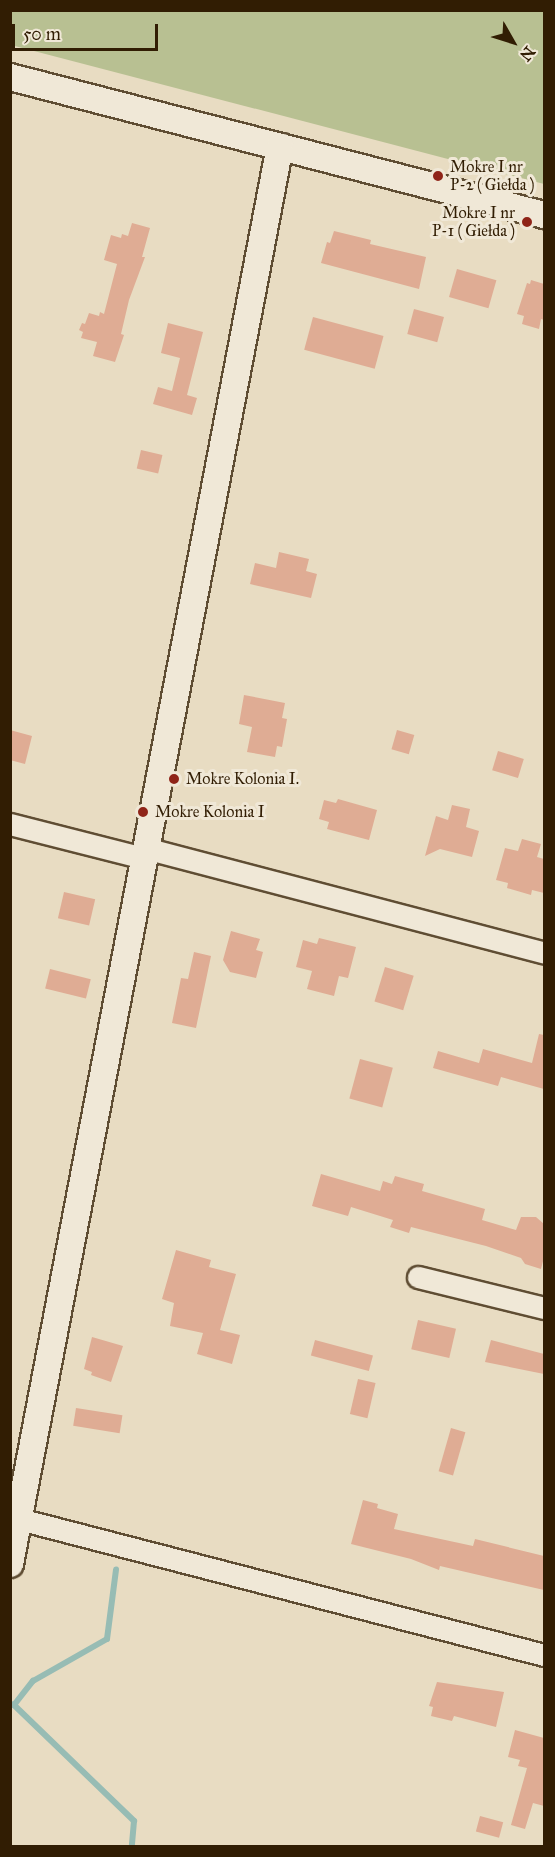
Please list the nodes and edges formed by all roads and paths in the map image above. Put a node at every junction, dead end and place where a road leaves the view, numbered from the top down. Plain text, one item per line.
1 (10, 77) edge
2 (280, 146) junction
3 (544, 215) edge
4 (10, 824) edge
5 (144, 853) junction
6 (544, 953) edge
7 (418, 1277) dead end
8 (544, 1308) edge
9 (19, 1519) junction
10 (10, 1564) edge
11 (544, 1655) edge

1 - 2 street
2 - 3 street
2 - 5 street
4 - 5 street
5 - 6 street
5 - 9 street
7 - 8 street
9 - 10 street
9 - 11 street

